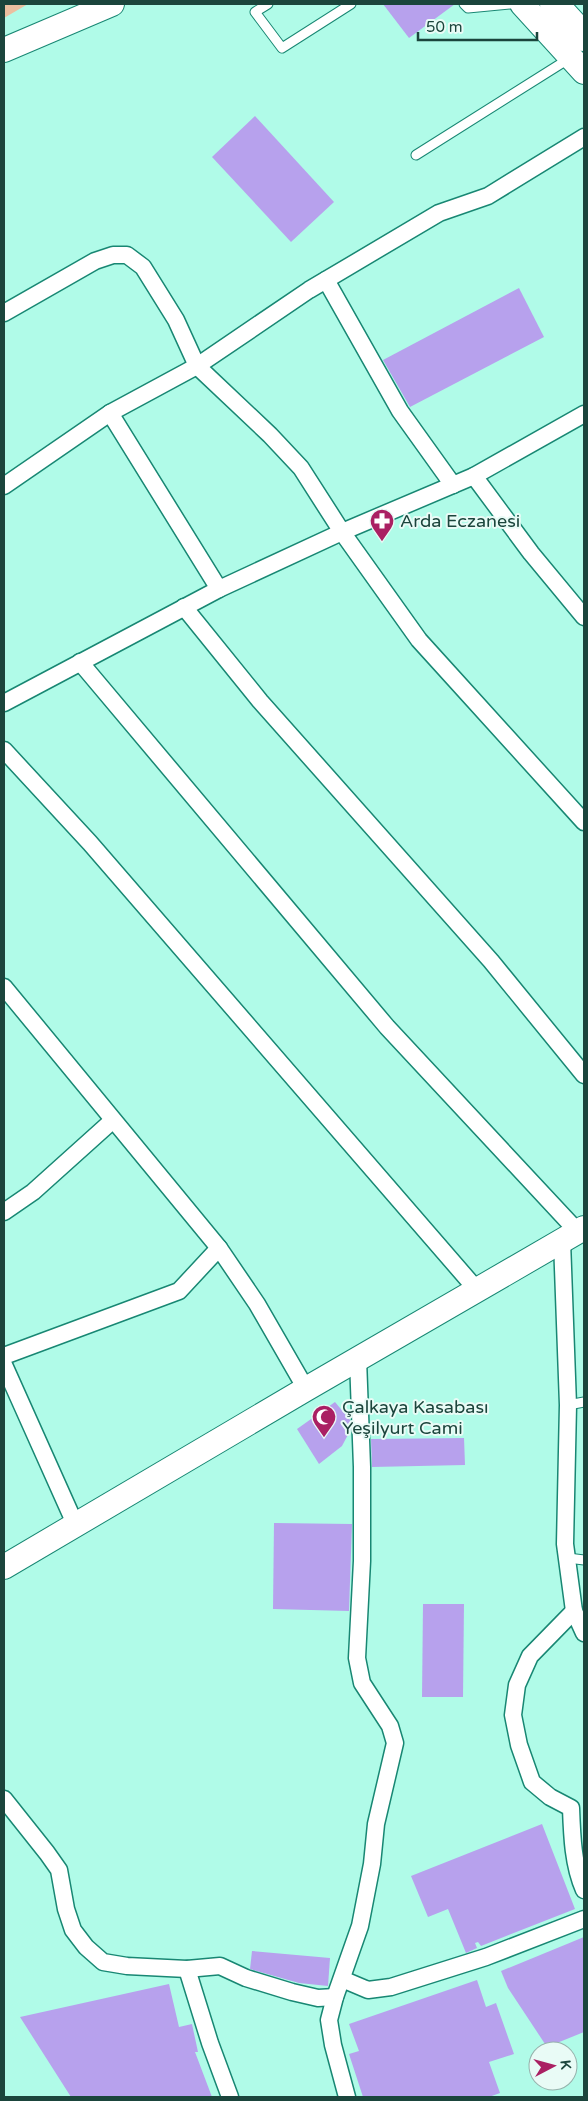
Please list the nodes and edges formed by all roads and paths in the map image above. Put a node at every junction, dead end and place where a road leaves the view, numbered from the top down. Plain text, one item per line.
1 (112, 4) edge
2 (268, 4) edge
3 (351, 4) edge
4 (464, 4) edge
5 (510, 4) edge
6 (522, 4) edge
7 (554, 4) edge
8 (4, 50) edge
9 (580, 56) edge
10 (584, 137) edge
11 (416, 156) dead end
12 (326, 280) junction
13 (4, 313) edge
14 (197, 366) junction
15 (110, 413) junction
16 (584, 414) edge
17 (474, 476) junction
18 (453, 485) junction
19 (4, 486) edge
20 (342, 532) junction
21 (219, 590) junction
22 (184, 607) junction
23 (584, 617) edge
24 (80, 662) junction
25 (4, 703) edge
26 (4, 750) edge
27 (584, 822) edge
28 (4, 987) edge
29 (584, 1075) edge
30 (112, 1121) junction
31 (4, 1212) edge
32 (575, 1234) edge
33 (219, 1248) junction
34 (477, 1290) junction
35 (4, 1356) edge
36 (358, 1359) junction
37 (4, 1365) edge
38 (306, 1388) junction
39 (584, 1402) edge
40 (568, 1405) junction
41 (76, 1526) junction
42 (568, 1558) junction
43 (584, 1560) edge
44 (4, 1567) edge
45 (574, 1611) junction
46 (584, 1633) edge
47 (4, 1799) edge
48 (578, 1805) edge
49 (584, 1890) edge
50 (584, 1919) edge
51 (187, 1969) junction
52 (342, 1979) junction
53 (335, 1997) junction
54 (230, 2097) edge
55 (347, 2097) edge

1 - 8 main road
2 - 3 lane
4 - 5 lane
6 - 9 main road
7 - 9 highway
9 - 11 lane
10 - 12 street
12 - 14 street
12 - 18 street
13 - 14 street
14 - 15 street
14 - 20 street
15 - 19 street
15 - 21 street
16 - 17 street
17 - 18 street
17 - 23 street
18 - 20 street
20 - 21 street
20 - 27 street
21 - 22 street
22 - 24 street
22 - 29 street
24 - 25 street
24 - 32 street
26 - 34 street
28 - 30 street
30 - 31 street
30 - 33 street
32 - 34 main road
32 - 40 street
33 - 35 street
33 - 38 street
34 - 36 main road
36 - 38 main road
36 - 52 street
37 - 41 street
38 - 41 main road
39 - 40 lane
40 - 42 street
41 - 44 main road
42 - 43 lane
42 - 45 street
45 - 46 street
45 - 48 street
47 - 51 street
48 - 49 street
50 - 52 street
51 - 53 street
51 - 54 street
52 - 53 street
53 - 55 street

